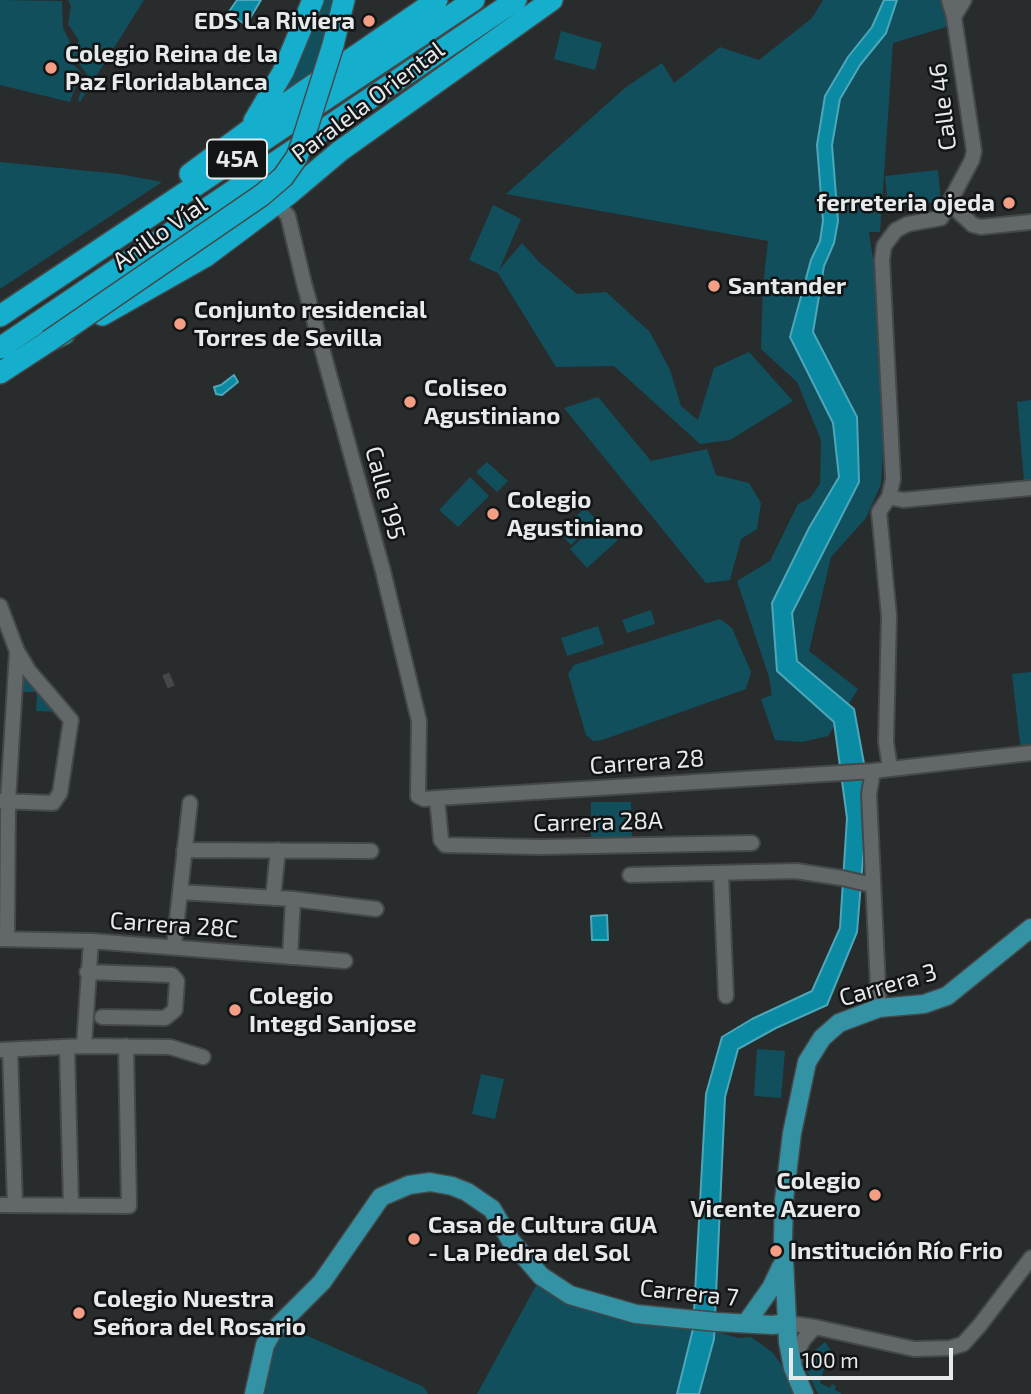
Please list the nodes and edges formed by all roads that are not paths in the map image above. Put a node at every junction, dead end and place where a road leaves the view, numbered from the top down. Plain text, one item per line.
1 (313, 0) edge
2 (344, 0) edge
3 (437, 0) edge
4 (474, 0) edge
5 (516, 0) edge
6 (552, 0) edge
7 (949, 0) edge
8 (964, 0) edge
9 (954, 17) junction
10 (239, 138) junction
11 (277, 203) junction
12 (950, 204) junction
13 (1031, 222) edge
14 (0, 301) edge
15 (0, 316) edge
16 (49, 341) junction
17 (0, 348) edge
18 (0, 373) edge
19 (1031, 488) edge
20 (889, 497) junction
21 (0, 606) edge
22 (16, 651) junction
23 (1031, 753) edge
24 (890, 768) junction
25 (870, 771) junction
26 (430, 798) junction
27 (4, 801) edge
28 (190, 803) dead end
29 (752, 843) dead end
30 (445, 845) joint
31 (184, 850) junction
32 (278, 850) junction
33 (371, 851) dead end
34 (721, 874) junction
35 (630, 875) dead end
36 (867, 885) junction
37 (180, 892) junction
38 (273, 898) junction
39 (293, 899) junction
40 (376, 909) dead end
41 (1031, 928) edge
42 (4, 939) edge
43 (91, 941) junction
44 (174, 946) junction
45 (290, 957) junction
46 (345, 961) dead end
47 (87, 972) junction
48 (726, 996) dead end
49 (878, 1008) junction
50 (102, 1017) dead end
51 (84, 1046) junction
52 (127, 1046) junction
53 (68, 1048) junction
54 (5, 1050) edge
55 (203, 1056) dead end
56 (8, 1205) edge
57 (72, 1206) junction
58 (1031, 1258) edge
59 (783, 1264) junction
60 (751, 1322) junction
61 (783, 1323) junction
62 (816, 1327) junction
63 (793, 1368) junction
64 (254, 1394) edge
65 (804, 1394) edge

1 - 10 highway, 45A
2 - 16 highway, Anillo Víal / 45A, bridge
3 - 10 highway, 45A
4 - 15 highway, 45A
5 - 17 highway, 45A
6 - 11 highway, Paralela Oriental
7 - 9 street, Calle 46
8 - 9 street
9 - 12 street, Calle 46
10 - 14 highway, 45A
11 - 16 highway, Paralela Oriental
11 - 26 street, Calle 195
12 - 13 street
12 - 20 street
16 - 18 highway, Paralela Oriental / 45A
19 - 20 street
20 - 24 street
21 - 22 street
22 - 27 street
22 - 27 street
23 - 24 street, Carrera 28
24 - 25 street, Carrera 28
25 - 26 street, Carrera 28
25 - 36 street
26 - 30 street, Calle 195
27 - 42 street
28 - 31 street
29 - 30 street, Carrera 28A
31 - 32 street
31 - 37 street
32 - 33 street
32 - 38 street
34 - 35 street
34 - 36 street
34 - 48 street
36 - 49 street
37 - 38 street
37 - 44 street
38 - 39 street
39 - 40 street
39 - 45 street
41 - 49 main road, Carrera 3
42 - 43 street, Carrera 28C
43 - 44 street, Carrera 28C
43 - 47 street
44 - 45 street, Carrera 28C
45 - 46 street, Carrera 28C
47 - 50 street
47 - 51 street
49 - 59 main road, Carrera 3
51 - 52 street
51 - 53 street
52 - 55 street
52 - 57 street
53 - 54 street
53 - 57 street
54 - 56 street
56 - 57 street
58 - 62 street
59 - 60 main road
59 - 61 main road, Carrera 3
60 - 61 main road, Carrera 7
60 - 63 main road
60 - 64 main road, Carrera 7
61 - 62 street
61 - 63 main road, Carrera 3
62 - 63 street
63 - 65 main road

